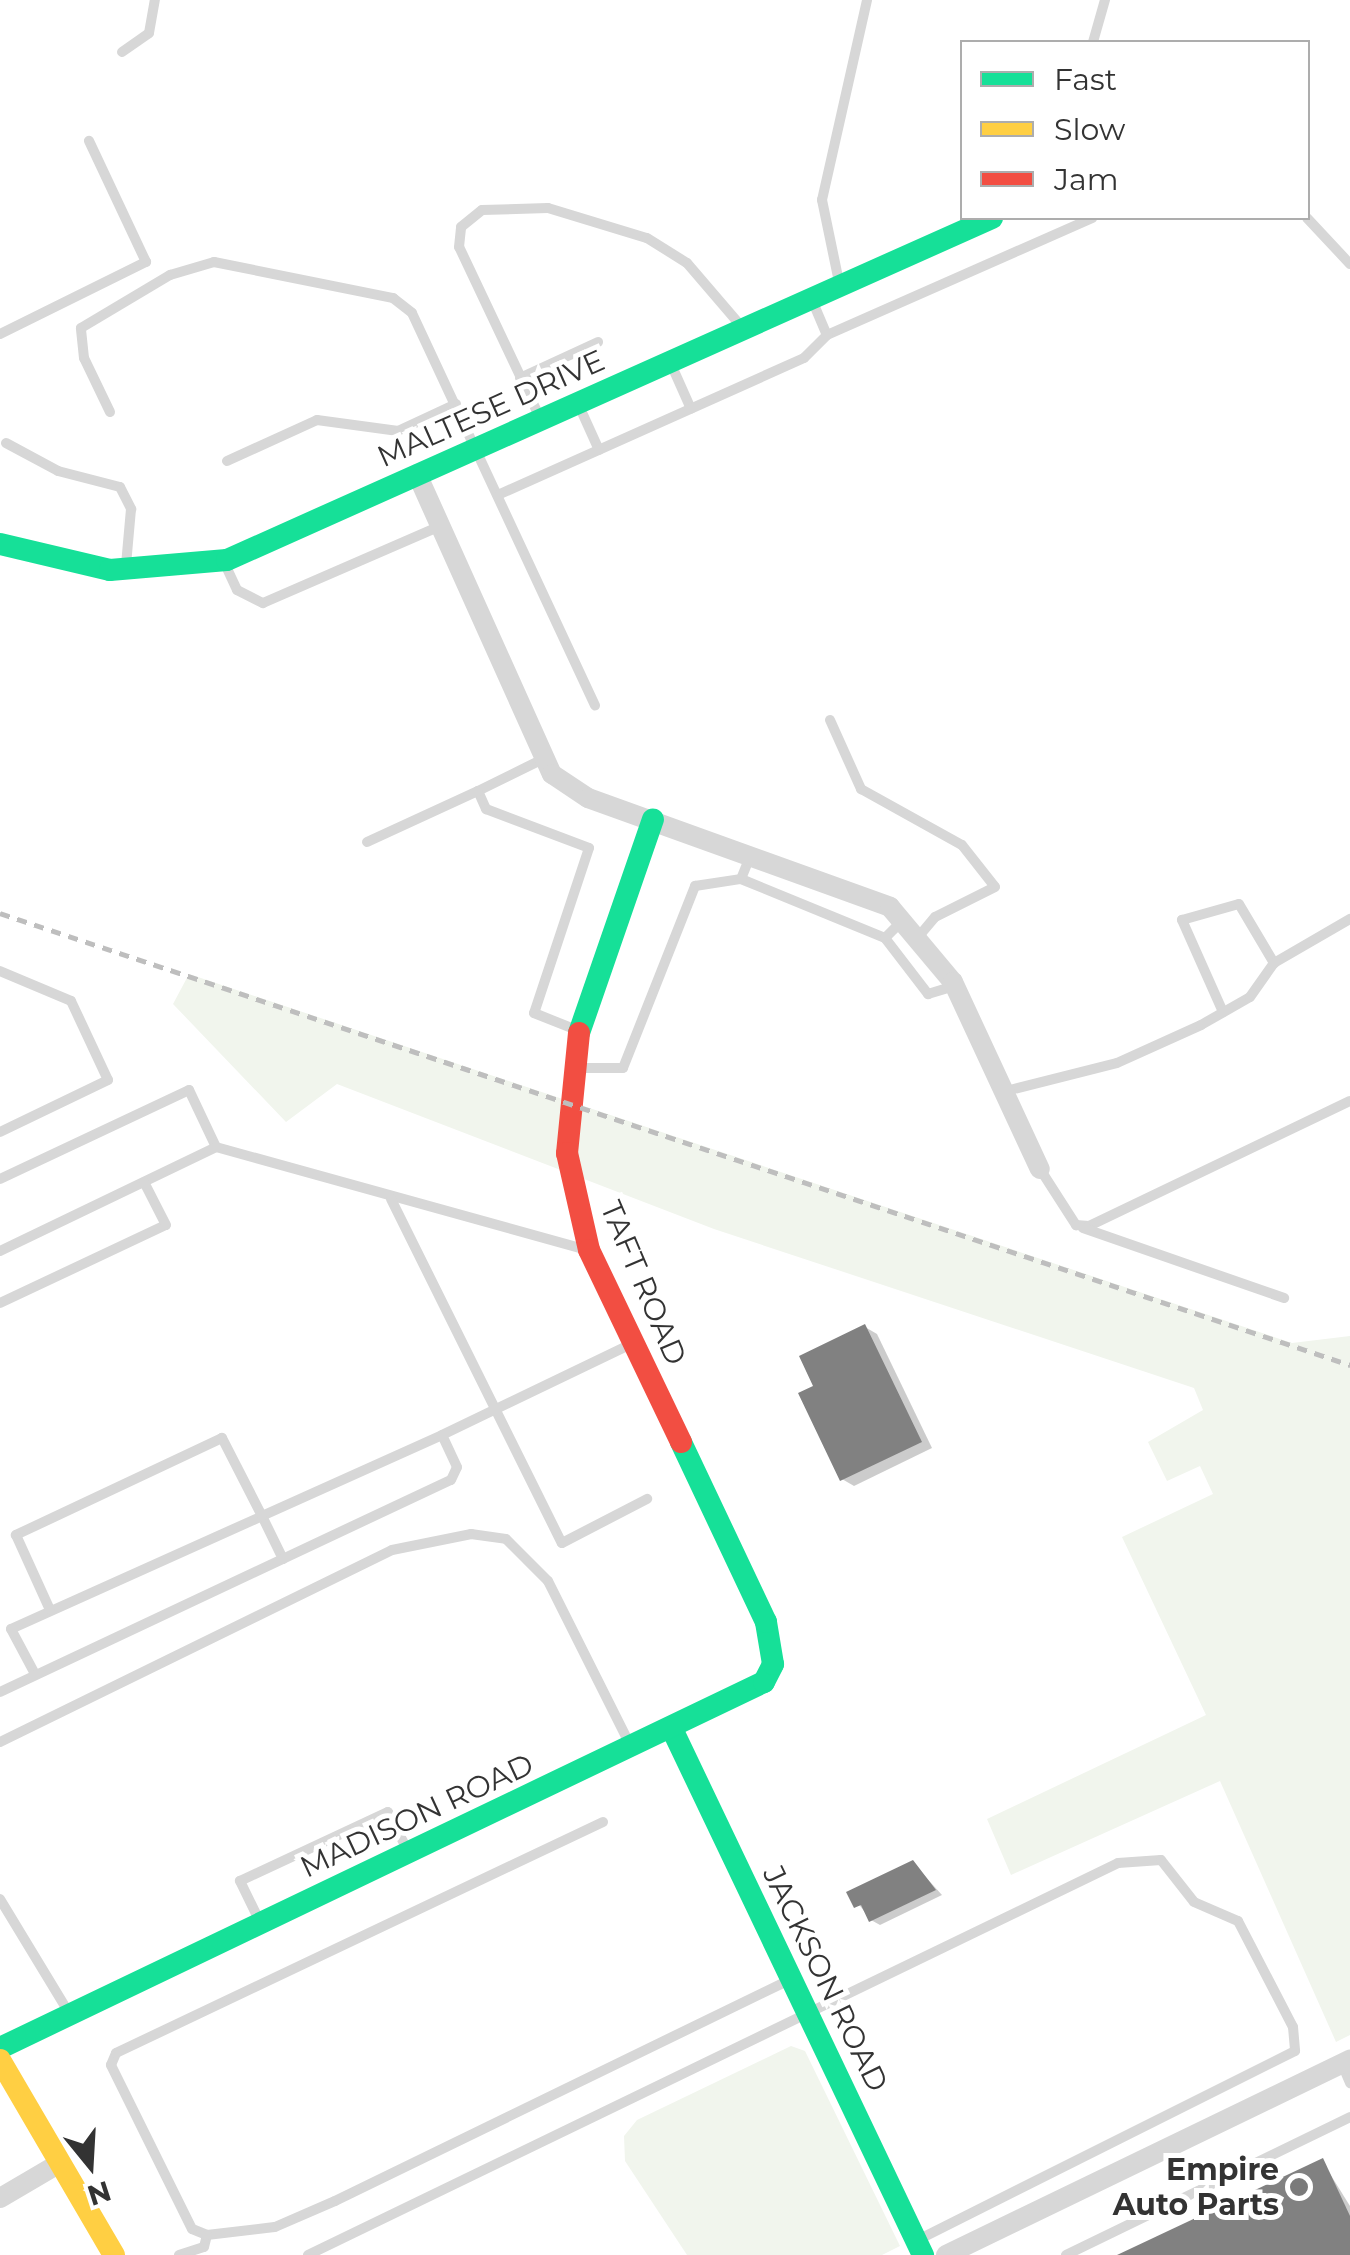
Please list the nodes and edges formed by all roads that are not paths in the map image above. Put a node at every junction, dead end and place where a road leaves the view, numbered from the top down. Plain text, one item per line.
1 (155, 0) edge
2 (867, 0) edge
3 (1105, 0) edge
4 (1094, 40) edge
5 (122, 52) dead end
6 (89, 141) dead end
7 (988, 220) edge
8 (1087, 220) edge
9 (1309, 220) edge
10 (1350, 264) edge
11 (841, 286) junction
12 (812, 300) junction
13 (744, 331) junction
14 (0, 334) edge
15 (827, 335) junction
16 (598, 342) dead end
17 (670, 362) junction
18 (520, 378) junction
19 (578, 403) junction
20 (456, 404) junction
21 (691, 409) junction
22 (110, 412) dead end
23 (540, 419) junction
24 (6, 442) dead end
25 (477, 447) junction
26 (599, 450) junction
27 (227, 460) dead end
28 (418, 474) junction
29 (500, 494) junction
30 (441, 526) junction
31 (0, 544) edge
32 (224, 560) junction
33 (126, 571) junction
34 (595, 705) dead end
35 (830, 720) dead end
36 (545, 758) junction
37 (478, 790) junction
38 (653, 819) junction
39 (367, 842) dead end
40 (752, 852) junction
41 (740, 879) junction
42 (1350, 918) edge
43 (904, 919) junction
44 (920, 935) junction
45 (886, 938) junction
46 (1274, 962) junction
47 (0, 972) edge
48 (955, 986) junction
49 (1223, 1012) junction
50 (580, 1031) junction
51 (570, 1068) junction
52 (1006, 1091) junction
53 (1350, 1101) edge
54 (0, 1132) edge
55 (216, 1147) junction
56 (1040, 1169) joint
57 (0, 1179) edge
58 (144, 1182) junction
59 (391, 1199) junction
60 (1082, 1227) junction
61 (589, 1250) junction
62 (0, 1251) edge
63 (1284, 1298) dead end
64 (0, 1303) edge
65 (634, 1343) junction
66 (497, 1409) junction
67 (442, 1435) junction
68 (647, 1499) dead end
69 (262, 1516) junction
70 (283, 1558) junction
71 (748, 1585) joint
72 (50, 1610) junction
73 (6, 1632) edge
74 (35, 1674) junction
75 (0, 1692) edge
76 (672, 1730) junction
77 (0, 1742) edge
78 (632, 1748) junction
79 (602, 1822) dead end
80 (408, 1852) junction
81 (0, 1899) edge
82 (260, 1922) junction
83 (792, 1978) junction
84 (70, 2014) junction
85 (808, 2014) junction
86 (0, 2048) edge
87 (0, 2060) edge
88 (1347, 2069) edge
89 (1350, 2117) edge
90 (60, 2163) junction
91 (0, 2198) edge
92 (207, 2235) junction
93 (920, 2248) edge
94 (114, 2255) edge
95 (179, 2255) edge
96 (308, 2255) edge
97 (946, 2255) edge
98 (1066, 2255) edge

1 - 5 lane
2 - 11 lane
3 - 4 lane
6 - 14 lane
7 - 11 street, MALTESE DRIVE
8 - 15 lane
9 - 10 lane
11 - 12 street, MALTESE DRIVE
12 - 13 street, MALTESE DRIVE
12 - 15 lane
13 - 17 street, MALTESE DRIVE
13 - 18 lane
15 - 21 lane
16 - 18 lane
17 - 19 street, MALTESE DRIVE
17 - 21 lane
18 - 23 lane
19 - 23 street, MALTESE DRIVE
19 - 26 lane
20 - 22 lane
20 - 25 lane
20 - 27 lane
21 - 26 lane
23 - 25 street, MALTESE DRIVE
24 - 33 lane
25 - 28 street, MALTESE DRIVE
25 - 29 lane
26 - 29 lane
28 - 30 street
28 - 32 street, MALTESE DRIVE
29 - 34 lane
30 - 32 lane
30 - 36 street
31 - 33 street, MALTESE DRIVE
32 - 33 street, MALTESE DRIVE
35 - 44 lane
36 - 37 lane
36 - 38 street
37 - 39 lane
37 - 50 lane
38 - 40 street
38 - 50 street, TAFT ROAD
40 - 41 lane
40 - 43 street
41 - 45 lane
41 - 51 lane
42 - 46 lane
43 - 44 street
43 - 45 lane
44 - 48 street
45 - 48 lane
46 - 49 lane
46 - 49 lane
47 - 54 lane
48 - 52 street
49 - 52 lane
50 - 51 street, TAFT ROAD
51 - 61 street, TAFT ROAD
52 - 56 street
53 - 60 lane
55 - 57 lane
55 - 58 lane
55 - 59 lane
56 - 60 lane
58 - 62 lane
58 - 64 lane
59 - 61 lane
59 - 66 lane
60 - 63 lane
61 - 65 street, TAFT ROAD
65 - 66 lane
65 - 71 street, TAFT ROAD
66 - 67 lane
66 - 68 lane
67 - 69 lane
67 - 70 lane
69 - 70 lane
69 - 72 lane
69 - 72 lane
70 - 74 lane
71 - 76 street, MADISON ROAD
72 - 73 lane
73 - 74 lane
74 - 75 lane
76 - 78 street, MADISON ROAD
76 - 83 street, JACKSON ROAD
77 - 78 lane
78 - 80 street, MADISON ROAD
79 - 92 lane
80 - 82 street, MADISON ROAD
80 - 82 lane
81 - 84 lane
82 - 84 street, MADISON ROAD
83 - 85 street, JACKSON ROAD
83 - 92 lane
84 - 86 street, MADISON ROAD
85 - 93 street, JACKSON ROAD
85 - 93 lane
85 - 96 lane
87 - 90 street
88 - 97 street
89 - 98 lane
90 - 91 street
90 - 94 street
92 - 95 lane

